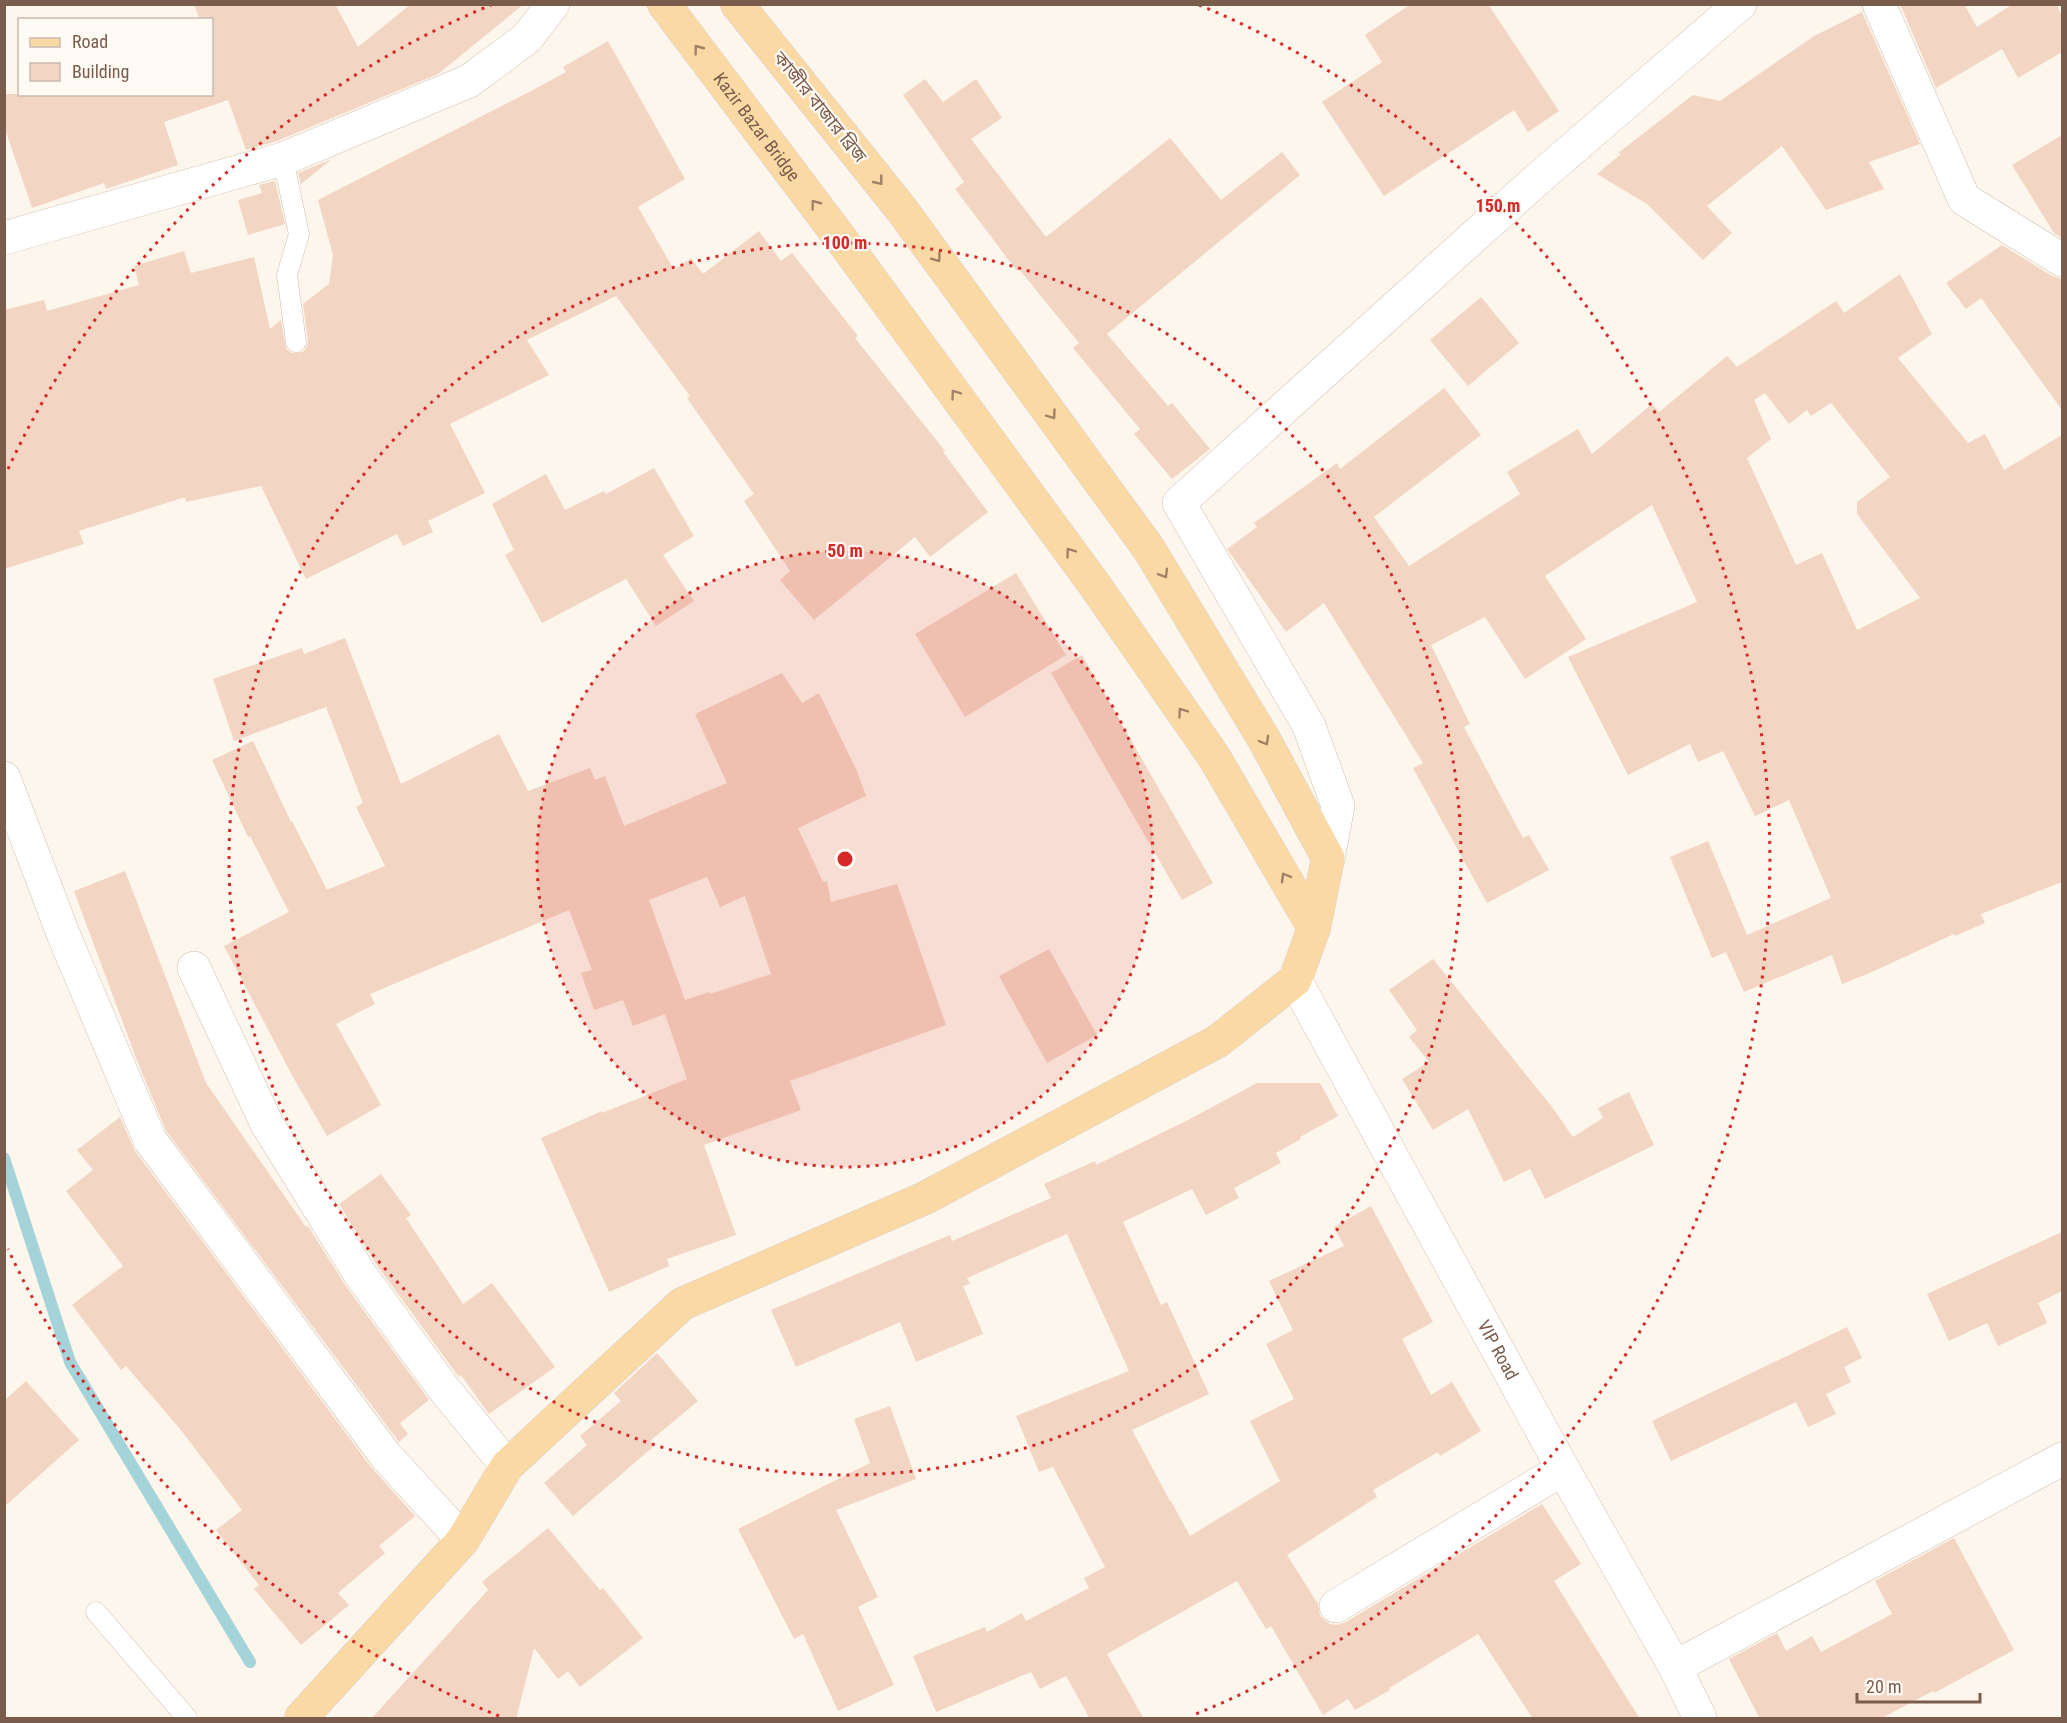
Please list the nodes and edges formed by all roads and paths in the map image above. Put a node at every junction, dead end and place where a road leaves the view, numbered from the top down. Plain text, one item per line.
1 (553, 4) edge
2 (664, 4) edge
3 (737, 4) edge
4 (1740, 4) edge
5 (1879, 4) edge
6 (283, 159) junction
7 (4, 238) edge
8 (2062, 260) edge
9 (296, 342) dead end
10 (4, 778) edge
11 (1328, 858) junction
12 (1314, 928) junction
13 (194, 968) dead end
14 (1296, 980) junction
15 (2062, 1459) edge
16 (507, 1466) junction
17 (1563, 1469) junction
18 (463, 1540) junction
19 (1336, 1606) dead end
20 (96, 1612) dead end
21 (1675, 1667) junction
22 (187, 1719) edge
23 (302, 1719) edge
24 (1700, 1719) edge

1 - 6 street
12 -> 2 main road, Kazir Bazar Bridge
3 -> 11 main road, কাজীর বাজার ব্রিজ
4 - 11 street
5 - 8 street
6 - 7 street
6 - 9 lane
10 - 18 street
11 - 12 main road
12 - 14 main road
13 - 16 street
14 - 16 main road
14 - 17 street, VIP Road
15 - 21 street
16 - 18 main road
17 - 19 street
17 - 21 street, VIP Road
18 - 23 main road
20 - 22 lane
21 - 24 street, VIP Road

